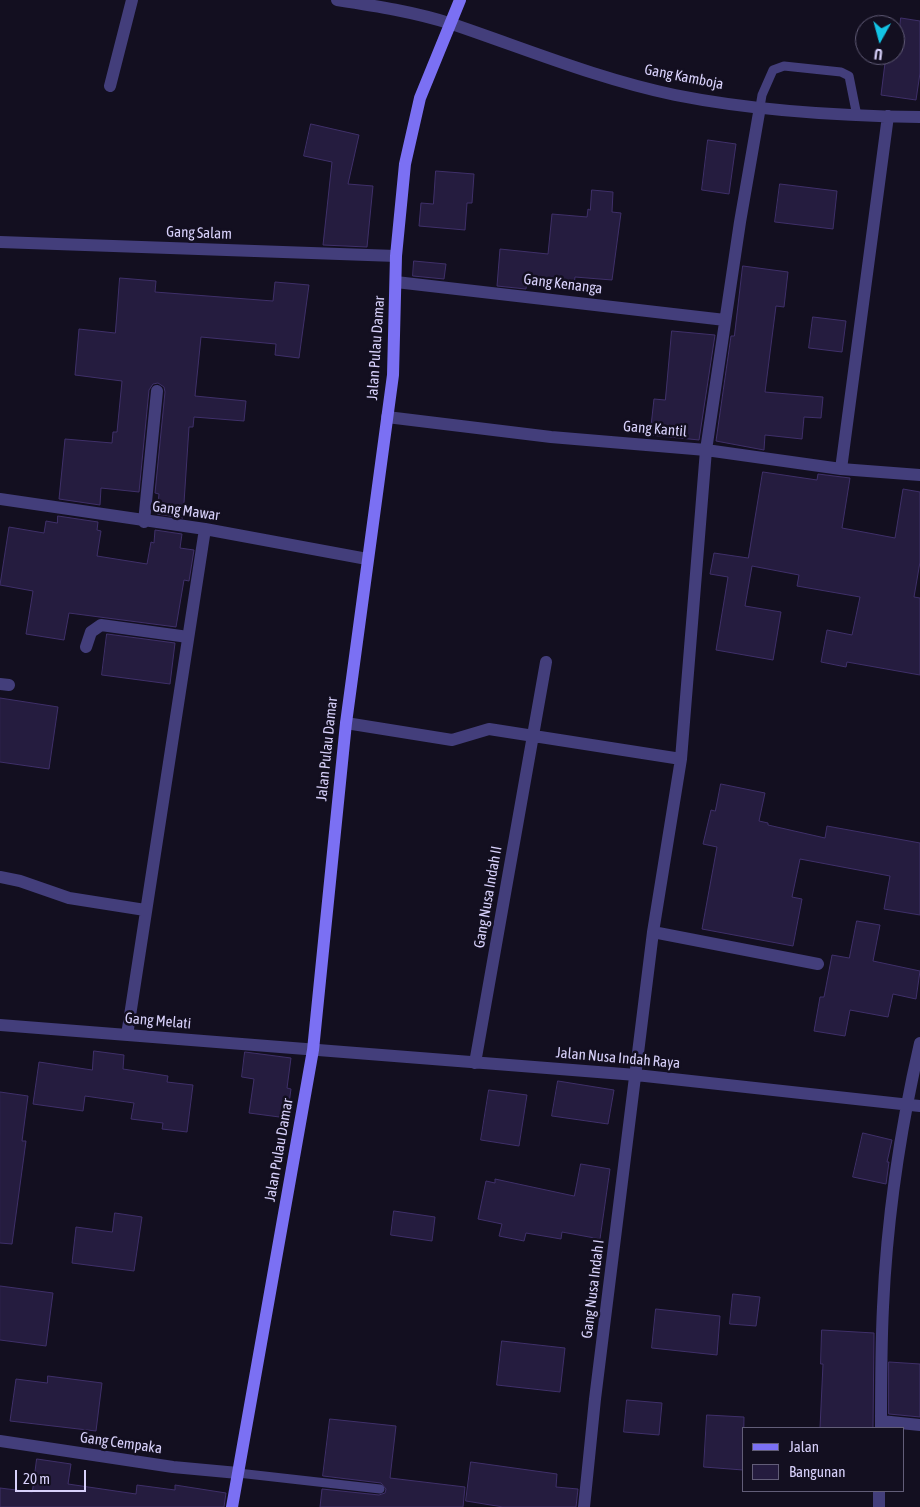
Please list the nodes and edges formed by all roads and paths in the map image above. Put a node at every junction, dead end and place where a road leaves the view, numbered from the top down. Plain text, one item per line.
1 (132, 0) edge
2 (337, 0) edge
3 (460, 0) edge
4 (450, 24) junction
5 (110, 86) dead end
6 (760, 107) junction
7 (857, 116) junction
8 (888, 116) junction
9 (920, 117) edge
10 (0, 242) edge
11 (396, 256) junction
12 (396, 282) junction
13 (726, 320) junction
14 (156, 391) dead end
15 (387, 417) junction
16 (706, 450) junction
17 (842, 469) junction
18 (920, 475) edge
19 (0, 499) edge
20 (144, 522) junction
21 (205, 529) junction
22 (367, 559) junction
23 (188, 638) junction
24 (86, 647) dead end
25 (546, 662) dead end
26 (346, 723) junction
27 (534, 737) junction
28 (681, 759) junction
29 (0, 877) edge
30 (146, 910) junction
31 (653, 932) junction
32 (818, 964) dead end
33 (0, 1025) edge
34 (127, 1035) junction
35 (920, 1043) edge
36 (313, 1050) junction
37 (474, 1063) junction
38 (636, 1074) junction
39 (906, 1104) junction
40 (920, 1106) edge
41 (881, 1425) edge
42 (920, 1425) edge
43 (0, 1441) edge
44 (238, 1472) junction
45 (380, 1489) dead end
46 (879, 1492) edge
47 (232, 1507) edge
48 (584, 1507) edge
49 (879, 1507) edge

1 - 5 street
2 - 4 street, Gang Kamboja
3 - 4 street, Jalan Pulau Damar
4 - 6 street, Gang Kamboja
4 - 11 street, Jalan Pulau Damar
6 - 7 street, Gang Kamboja
6 - 7 lane
6 - 13 street, Gang Nusa Indah I
7 - 8 street, Gang Kamboja
8 - 9 street, Gang Kamboja
8 - 17 street
10 - 11 street, Gang Salam
11 - 12 street, Jalan Pulau Damar
12 - 13 street, Gang Kenanga
12 - 15 street, Jalan Pulau Damar
13 - 16 street, Gang Nusa Indah I
14 - 20 street
15 - 16 street, Gang Kantil
15 - 22 street, Jalan Pulau Damar
16 - 17 street, Gang Kantil
16 - 28 street, Gang Nusa Indah I
17 - 18 street, Gang Kantil
19 - 20 street, Gang Mawar
20 - 21 street, Gang Mawar
21 - 22 street, Gang Mawar
21 - 23 street
22 - 26 street, Jalan Pulau Damar
23 - 24 street
23 - 30 street
25 - 27 street, Gang Nusa Indah II
26 - 27 street
26 - 36 street, Jalan Pulau Damar
27 - 28 street
27 - 37 street, Gang Nusa Indah II
28 - 31 street, Gang Nusa Indah I
29 - 30 street
30 - 34 street
31 - 32 street
31 - 38 street, Gang Nusa Indah I
33 - 34 street, Gang Melati
34 - 36 street, Gang Melati
35 - 39 street
36 - 37 street, Jalan Nusa Indah Raya
36 - 44 street, Jalan Pulau Damar
37 - 38 street, Jalan Nusa Indah Raya
38 - 39 street, Jalan Nusa Indah Raya
38 - 48 street, Gang Nusa Indah I
39 - 40 street, Jalan Nusa Indah Raya
39 - 41 street
41 - 42 street
43 - 44 street, Gang Cempaka
44 - 45 lane
44 - 47 street, Jalan Pulau Damar
46 - 49 street

